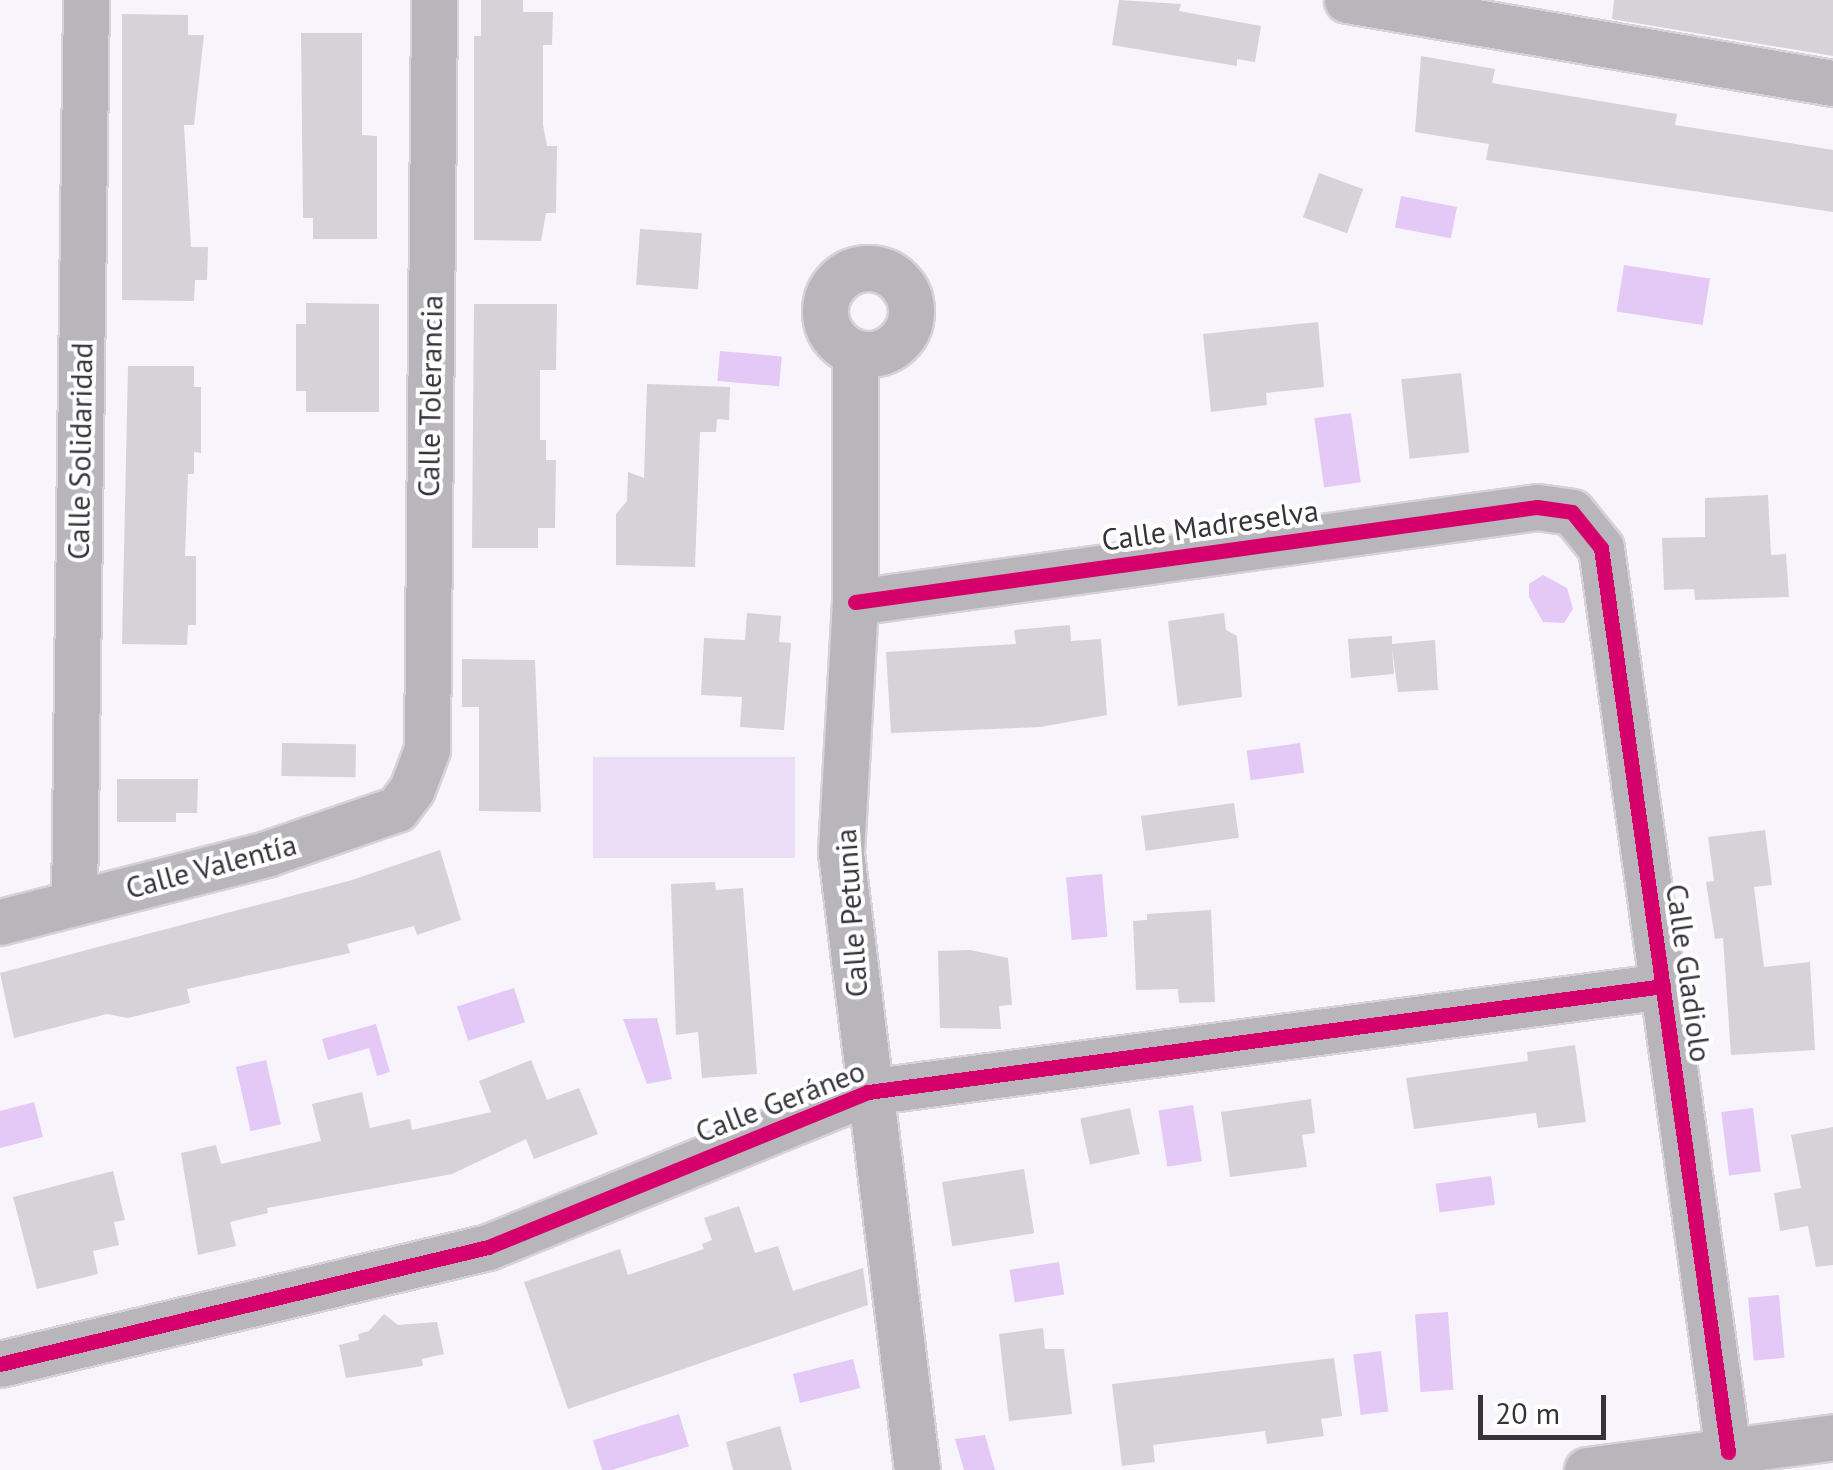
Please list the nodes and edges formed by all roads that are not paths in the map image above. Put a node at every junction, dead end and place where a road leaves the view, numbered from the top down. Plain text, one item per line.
1 (86, 0) edge
2 (434, 0) edge
3 (1346, 0) edge
4 (1442, 9) edge
5 (1833, 83) edge
6 (856, 353) dead end
7 (1572, 512) joint
8 (856, 602) junction
9 (412, 790) joint
10 (74, 903) junction
11 (0, 922) edge
12 (1663, 986) junction
13 (868, 1092) junction
14 (0, 1364) edge
15 (1833, 1437) edge
16 (1728, 1452) junction
17 (917, 1470) edge
18 (1587, 1470) edge

1 - 10 street, Calle Solidaridad
2 - 9 street, Calle Tolerancia
3 - 4 street
4 - 5 street
6 - 8 street, Calle Petunia
7 - 8 street, Calle Madreselva
7 - 12 street, Calle Gladiolo
8 - 13 street, Calle Petunia
9 - 10 street, Calle Valentía
10 - 11 street, Calle Valentía
12 - 13 street, Calle Geráneo
12 - 16 street, Calle Gladiolo
13 - 14 street, Calle Geráneo
13 - 17 street, Calle Petunia
15 - 16 street
16 - 18 street

